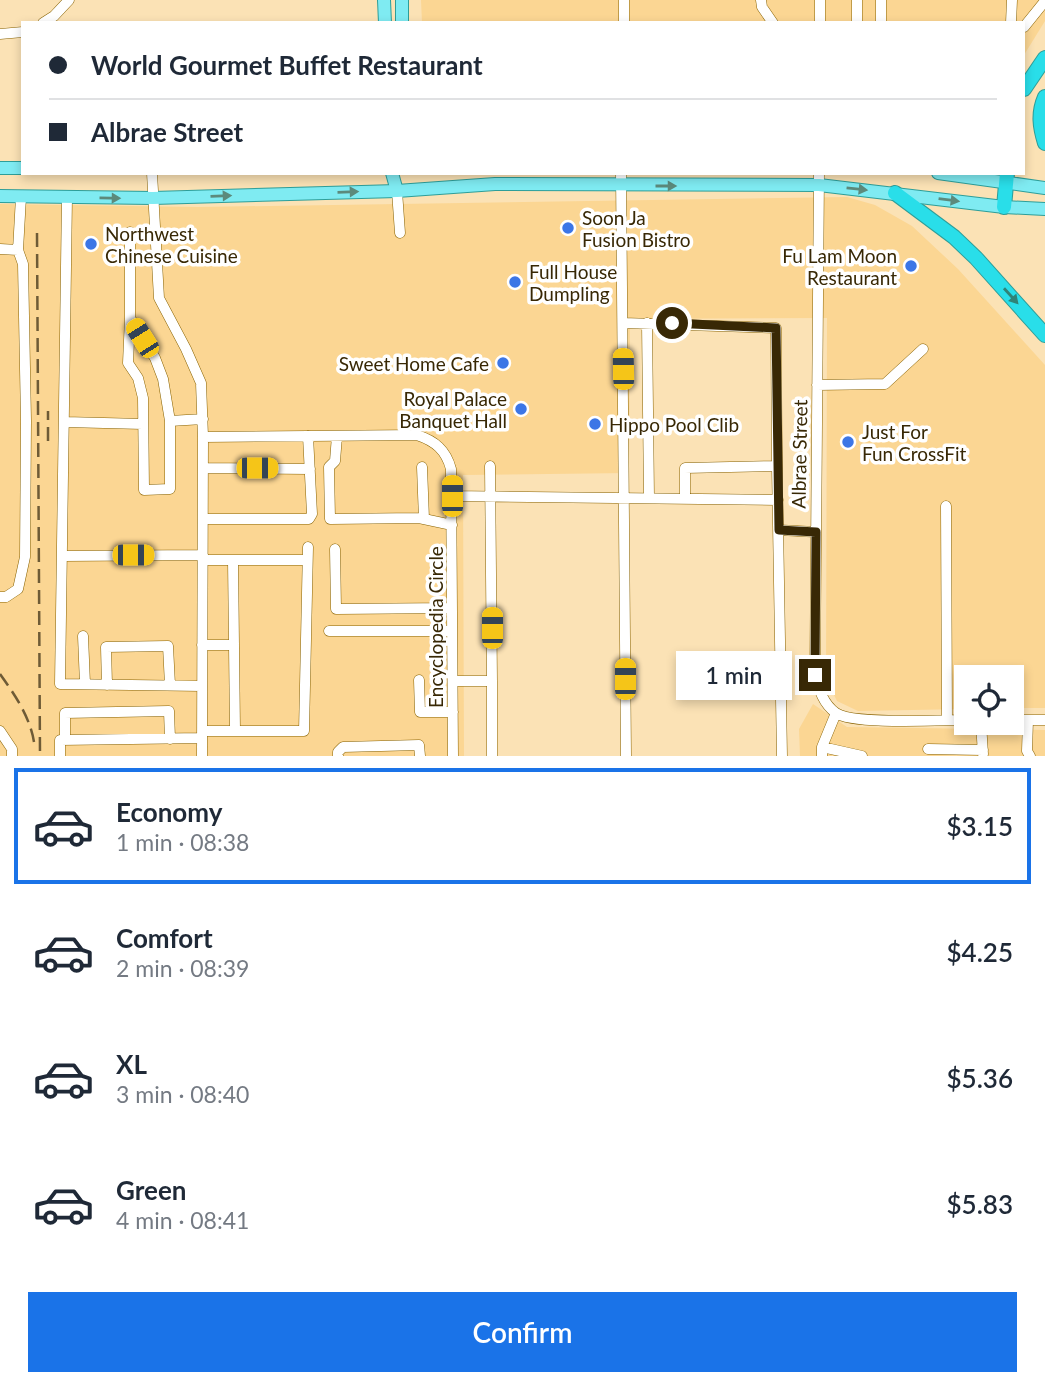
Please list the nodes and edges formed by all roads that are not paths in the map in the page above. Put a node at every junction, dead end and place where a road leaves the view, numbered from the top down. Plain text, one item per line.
1 (69, 0) edge
2 (384, 0) edge
3 (402, 0) edge
4 (624, 0) edge
5 (761, 0) edge
6 (820, 0) edge
7 (858, 0) edge
8 (881, 0) edge
9 (1012, 0) edge
10 (1045, 1) edge
11 (57, 19) edge
12 (385, 21) edge
13 (402, 21) edge
14 (624, 21) edge
15 (772, 21) edge
16 (820, 21) edge
17 (857, 21) edge
18 (881, 21) edge
19 (1011, 21) edge
20 (1025, 26) edge
21 (21, 32) edge
22 (0, 34) edge
23 (1045, 58) edge
24 (1025, 88) edge
25 (1045, 97) edge
26 (1045, 144) edge
27 (0, 168) edge
28 (21, 168) edge
29 (152, 175) edge
30 (393, 175) edge
31 (401, 175) edge
32 (966, 175) edge
33 (1007, 178) edge
34 (621, 179) edge
35 (819, 179) edge
36 (1045, 188) edge
37 (397, 191) junction
38 (895, 193) junction
39 (0, 196) edge
40 (21, 197) junction
41 (67, 197) junction
42 (153, 198) junction
43 (1004, 207) junction
44 (1045, 209) edge
45 (130, 232) dead end
46 (400, 233) dead end
47 (0, 249) edge
48 (18, 250) junction
49 (130, 318) junction
50 (623, 323) junction
51 (647, 323) junction
52 (1045, 335) edge
53 (923, 349) dead end
54 (817, 385) junction
55 (203, 419) junction
56 (170, 421) junction
57 (65, 422) junction
58 (144, 424) junction
59 (308, 436) junction
60 (337, 436) junction
61 (204, 438) junction
62 (491, 466) dead end
63 (777, 466) junction
64 (422, 467) dead end
65 (203, 468) junction
66 (310, 469) junction
67 (452, 496) junction
68 (491, 497) junction
69 (624, 498) junction
70 (649, 498) junction
71 (685, 499) junction
72 (778, 500) junction
73 (946, 506) dead end
74 (203, 519) junction
75 (424, 519) junction
76 (452, 525) junction
77 (779, 530) junction
78 (816, 532) junction
79 (308, 547) dead end
80 (335, 549) dead end
81 (63, 556) junction
82 (203, 557) junction
83 (233, 560) junction
84 (307, 560) junction
85 (0, 597) edge
86 (452, 608) junction
87 (329, 631) dead end
88 (452, 631) junction
89 (83, 636) dead end
90 (202, 645) junction
91 (234, 645) junction
92 (419, 680) dead end
93 (453, 681) junction
94 (492, 681) junction
95 (85, 684) junction
96 (107, 685) junction
97 (170, 685) junction
98 (202, 686) junction
99 (453, 712) junction
100 (836, 713) junction
101 (947, 720) junction
102 (954, 720) edge
103 (1024, 720) edge
104 (1028, 720) junction
105 (1045, 720) edge
106 (235, 731) junction
107 (0, 732) edge
108 (202, 735) junction
109 (982, 735) edge
110 (170, 739) junction
111 (65, 740) junction
112 (928, 750) dead end
113 (822, 751) edge
114 (983, 753) edge
115 (12, 756) edge
116 (60, 756) edge
117 (202, 756) edge
118 (338, 756) edge
119 (420, 756) edge
120 (453, 756) edge
121 (492, 756) edge
122 (626, 756) edge
123 (782, 756) edge
124 (862, 756) edge
125 (1030, 756) edge

1 - 11 street
2 - 12 main road
3 - 13 main road
4 - 14 street
5 - 15 street
6 - 16 street
7 - 17 street
8 - 18 street
9 - 19 street
10 - 20 street
21 - 22 street
23 - 24 highway
25 - 26 highway
27 - 28 main road
29 - 42 street
30 - 37 main road
31 - 37 main road
32 - 33 main road
33 - 36 main road
33 - 43 highway
34 -> 35 main road
34 - 37 main road
34 - 50 street
35 -> 38 main road
35 - 54 street, Albrae Street
42 -> 37 main road
37 - 46 street
38 -> 43 main road
38 -> 52 highway
39 - 40 main road
40 - 41 main road
40 - 48 street
41 -> 42 main road
41 - 57 street
42 - 55 street
43 - 44 main road
45 - 49 street
47 - 48 street
48 - 85 street
49 - 56 street
49 - 58 street
50 - 51 street
50 - 69 street
51 - 63 street
51 - 70 street
53 - 54 street
54 - 78 street, Albrae Street
55 - 56 street
55 - 61 street
56 - 58 street
57 - 58 street
57 - 81 street
59 - 60 street, Encyclopedia Circle
59 - 61 street, Encyclopedia Circle
59 - 66 street
60 - 67 street, Encyclopedia Circle
60 - 75 street
61 - 65 street
62 - 68 street
63 - 71 street
63 - 72 street
64 - 75 street
65 - 66 street
65 - 74 street
66 - 74 street
67 - 68 street
67 - 76 street, Encyclopedia Circle
68 - 69 street
68 - 94 street
69 - 70 street
69 - 122 street
70 - 71 street
71 - 72 street
72 - 77 street
73 - 101 street
74 - 82 street
75 - 76 street
76 - 86 street, Encyclopedia Circle
77 - 78 street
77 - 123 street
78 - 100 street, Albrae Street
79 - 84 street
80 - 86 street
81 - 82 street
81 - 95 street
82 - 83 street
82 - 90 street
83 - 84 street
83 - 91 street
84 - 106 street
86 - 88 street, Encyclopedia Circle
87 - 88 street
88 - 93 street, Encyclopedia Circle
89 - 95 street
90 - 91 street
90 - 98 street
91 - 106 street
92 - 99 street
93 - 94 street
93 - 99 street, Encyclopedia Circle
94 - 121 street
95 - 96 street
96 - 97 street
96 - 97 street
97 - 98 street
98 - 108 street
99 - 120 street, Encyclopedia Circle
100 - 101 street
100 - 113 street
101 - 102 street
103 - 104 street
104 - 105 street
104 - 125 street
106 - 108 street
107 - 115 street
108 - 110 street
108 - 117 street
109 - 114 street
110 - 111 street
110 - 111 street
111 - 116 street
112 - 114 street
113 - 124 street
118 - 119 street

